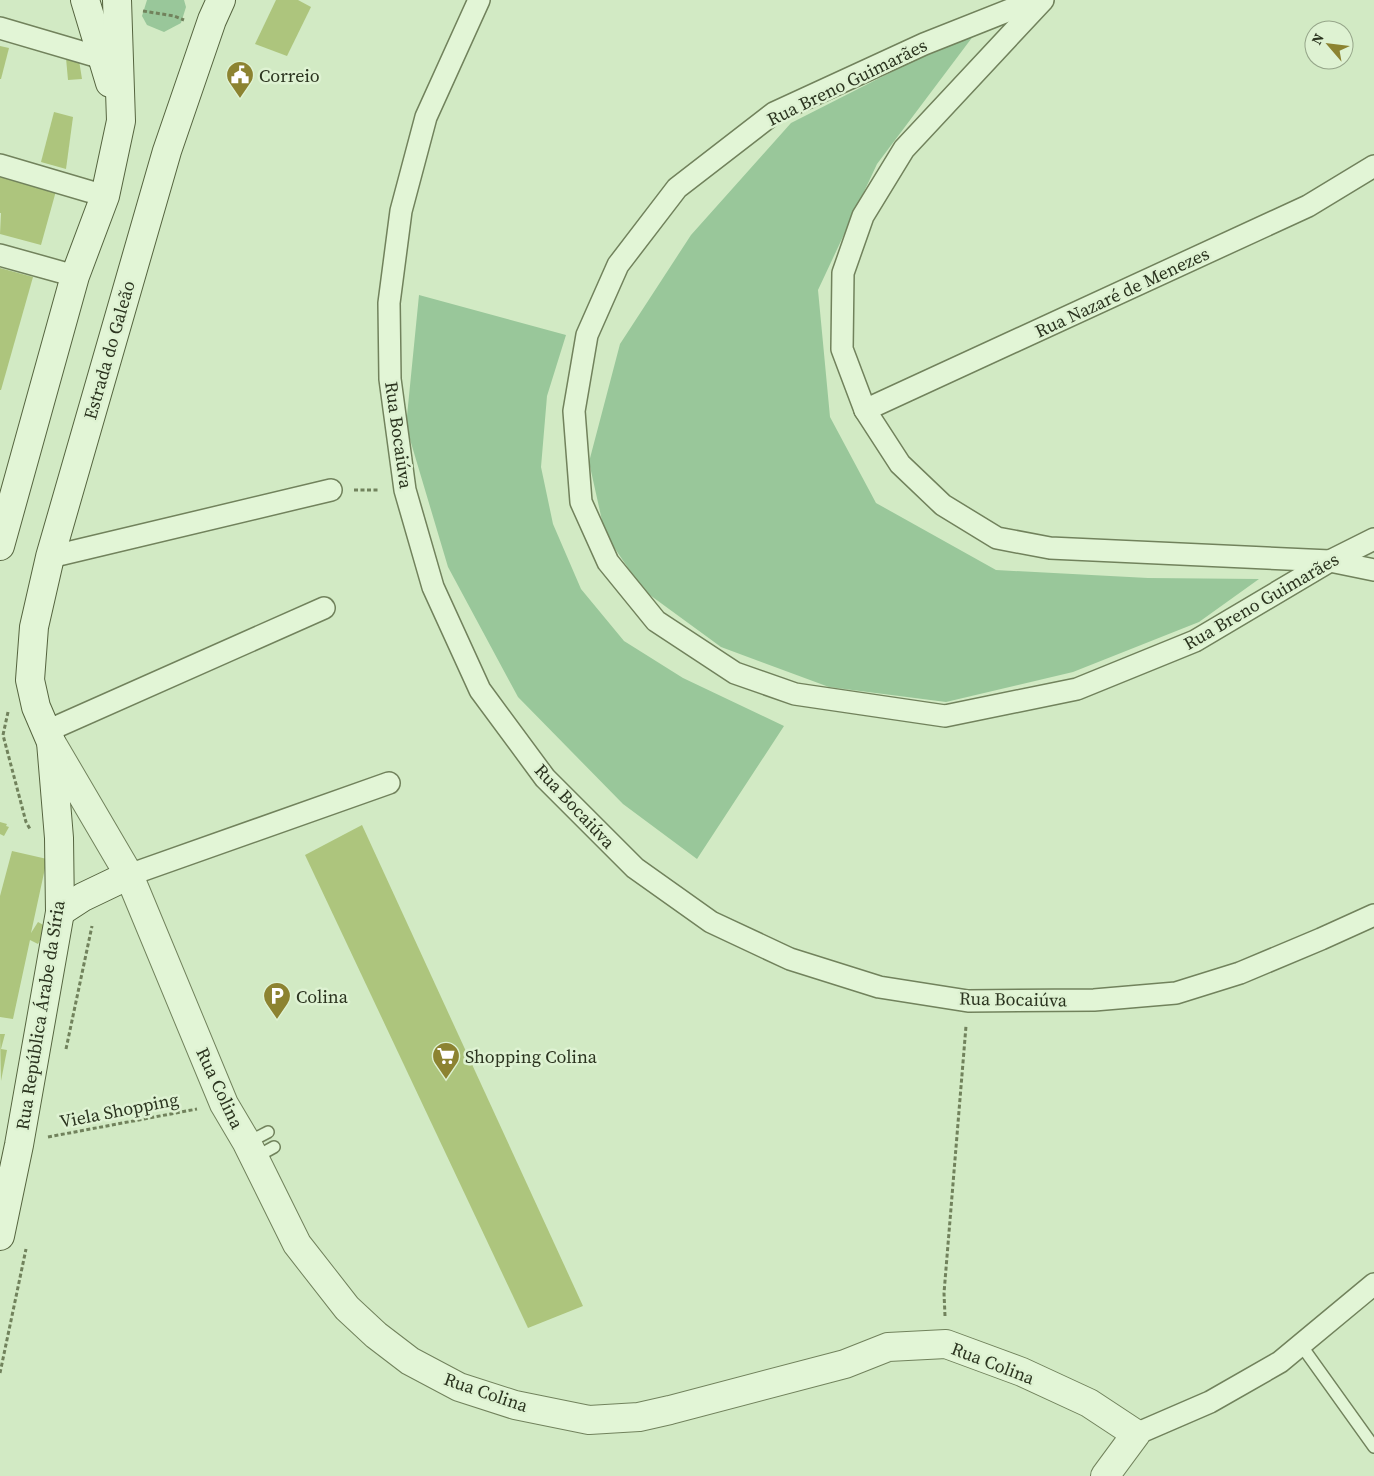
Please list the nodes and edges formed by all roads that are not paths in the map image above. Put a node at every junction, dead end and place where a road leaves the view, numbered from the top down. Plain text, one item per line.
1 (85, 0) edge
2 (117, 0) edge
3 (221, 0) edge
4 (479, 0) edge
5 (1035, 0) edge
6 (1043, 0) edge
7 (0, 28) edge
8 (102, 58) junction
9 (121, 121) junction
10 (0, 165) edge
11 (1374, 166) edge
12 (105, 196) junction
13 (0, 255) edge
14 (76, 276) junction
15 (866, 410) junction
16 (331, 490) road end
17 (1374, 539) edge
18 (0, 546) edge
19 (50, 557) junction
20 (1330, 560) junction
21 (1374, 570) edge
22 (324, 608) dead end
23 (36, 707) joint
24 (49, 737) junction
25 (389, 783) dead end
26 (129, 876) junction
27 (60, 912) junction
28 (1374, 915) edge
29 (0, 1236) edge
30 (1374, 1284) edge
31 (1301, 1345) junction
32 (1136, 1434) junction
33 (1374, 1448) edge
34 (1105, 1476) edge

1 - 8 main road
2 - 9 main road
3 - 19 main road, Estrada do Galeão
4 - 28 street, Rua Bocaiúva
5 - 20 street, Rua Breno Guimarães
6 - 15 street
7 - 8 street
8 - 9 main road
9 - 12 main road
10 - 12 street
11 - 15 street, Rua Nazaré de Menezes
12 - 14 main road
13 - 14 street
14 - 18 main road
15 - 20 street
16 - 19 street
17 - 20 street, Rua Breno Guimarães
19 - 23 main road, Estrada do Galeão
20 - 21 street
22 - 24 street
23 - 24 main road, Rua República Árabe da Síria
24 - 26 main road, Rua Colina
24 - 27 main road, Rua República Árabe da Síria
25 - 26 street
26 - 27 main road
26 - 32 main road, Rua Colina
27 - 29 main road, Rua República Árabe da Síria
30 - 31 street
31 - 32 street
31 - 33 lane
32 - 34 main road

